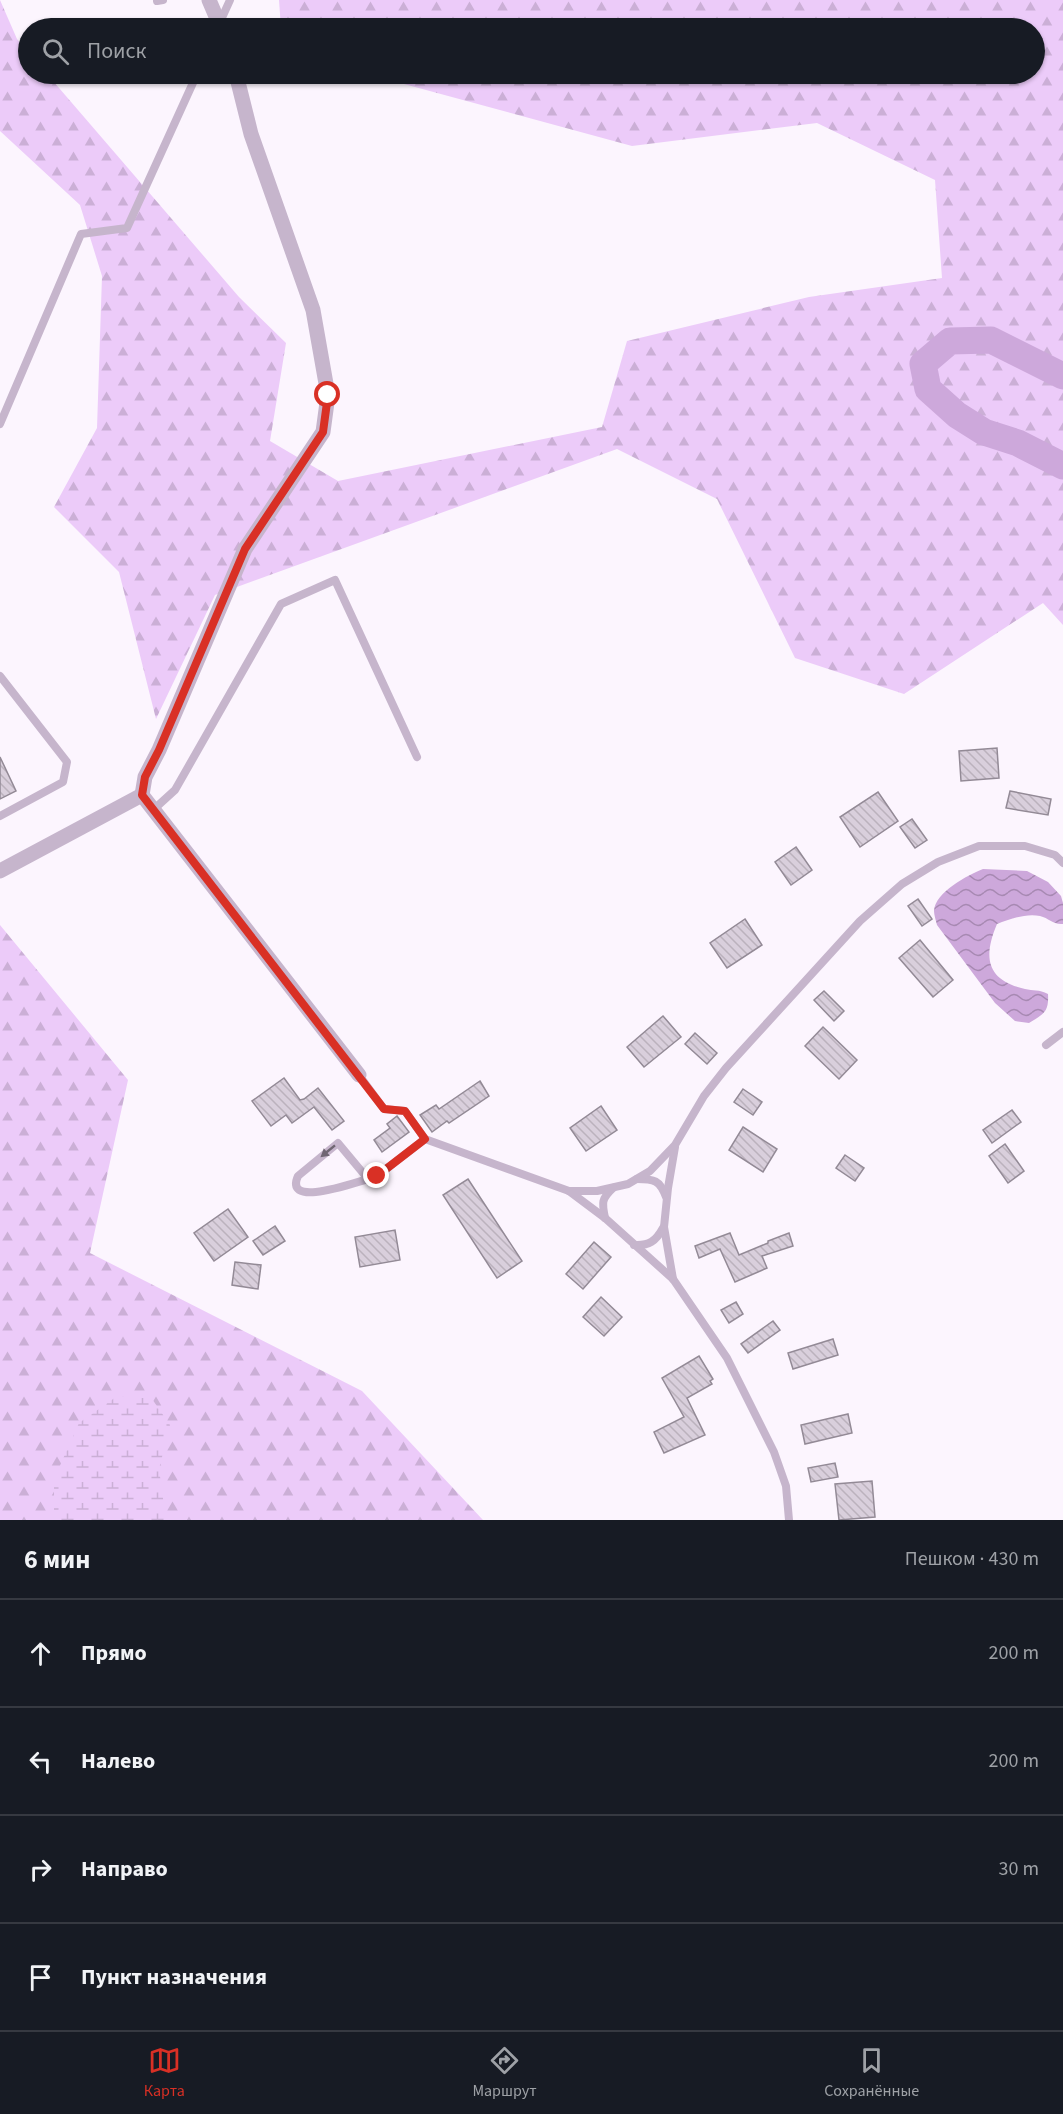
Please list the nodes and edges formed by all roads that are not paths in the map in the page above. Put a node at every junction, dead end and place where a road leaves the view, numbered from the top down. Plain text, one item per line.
1 (209, 0) edge
2 (230, 0) edge
3 (216, 18) edge
4 (223, 18) edge
5 (193, 84) edge
6 (238, 84) edge
7 (0, 424) edge
8 (0, 676) edge
9 (417, 757) dead end
10 (142, 795) junction
11 (153, 810) junction
12 (0, 816) edge
13 (1063, 863) edge
14 (0, 871) edge
15 (1063, 1032) edge
16 (1046, 1045) dead end
17 (359, 1075) joint
18 (425, 1139) junction
19 (675, 1146) junction
20 (368, 1179) junction
21 (637, 1179) junction
22 (614, 1187) junction
23 (569, 1191) junction
24 (666, 1198) junction
25 (605, 1218) junction
26 (664, 1227) junction
27 (634, 1245) junction
28 (672, 1279) junction
29 (789, 1520) edge

1 - 3 street
2 - 4 lane
5 - 7 lane
6 - 10 street
8 - 12 lane
9 - 11 lane
10 - 11 street
10 - 14 street
11 - 17 street
13 - 19 lane
15 - 16 lane
17 - 18 lane
18 - 20 lane
18 - 23 lane
19 - 21 lane
19 - 24 lane
20 -> 20 lane
21 - 22 lane
21 - 24 lane
22 - 23 lane
22 - 25 lane
23 - 25 lane
24 - 26 lane
25 - 27 lane
26 - 27 lane
26 - 28 lane
27 - 28 lane
28 - 29 lane

